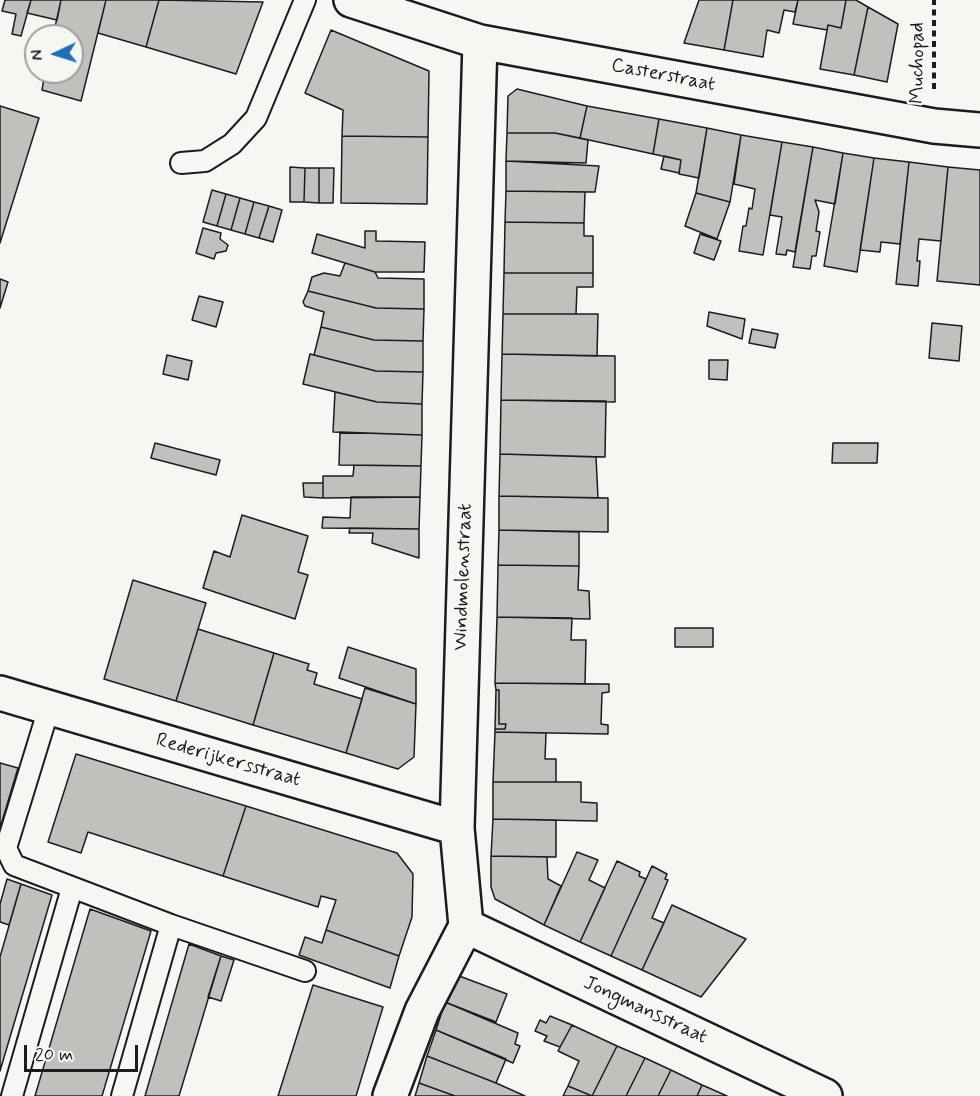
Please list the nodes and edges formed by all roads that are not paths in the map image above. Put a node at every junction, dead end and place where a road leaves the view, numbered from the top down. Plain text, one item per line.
1 (305, 0) edge
2 (351, 0) edge
3 (480, 42) junction
4 (980, 130) edge
5 (181, 163) dead end
6 (0, 693) edge
7 (49, 708) junction
8 (457, 828) junction
9 (72, 888) junction
10 (171, 925) junction
11 (466, 926) junction
12 (305, 971) dead end
13 (12, 1096) edge
14 (122, 1096) edge
15 (390, 1096) edge
16 (825, 1096) edge

1 - 5 lane
2 - 3 street, Casterstraat
3 - 4 street, Casterstraat
3 - 8 street, Windmolenstraat
6 - 7 street, Rederijkersstraat
7 - 8 street, Rederijkersstraat
7 - 9 lane
8 - 11 street, Windmolenstraat
9 - 10 lane
9 - 13 lane
10 - 12 lane
10 - 14 lane
11 - 15 street
11 - 16 street, Jongmansstraat

